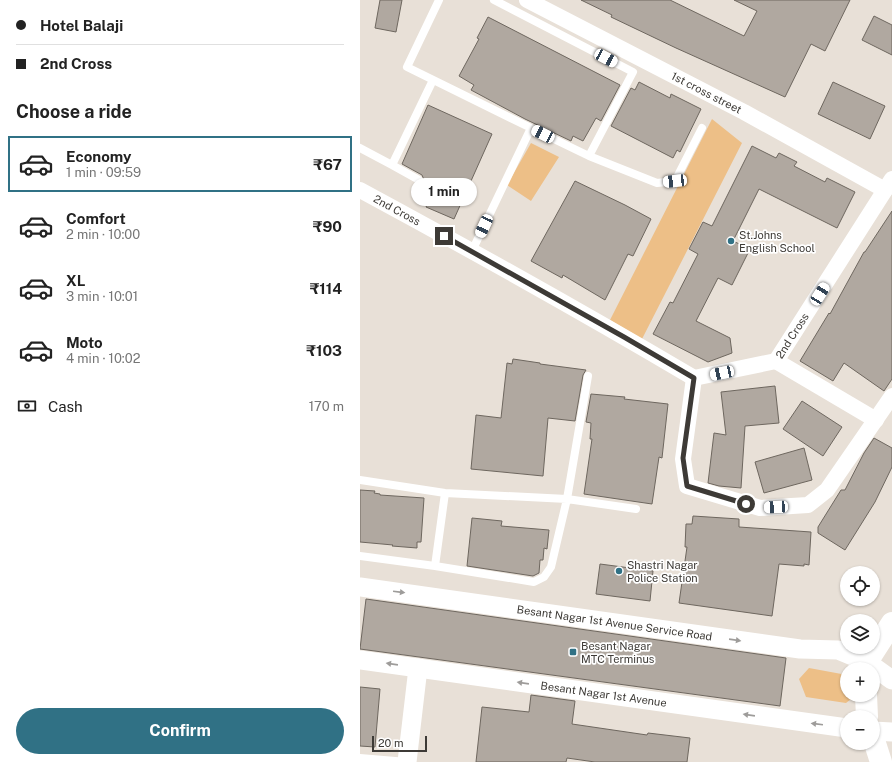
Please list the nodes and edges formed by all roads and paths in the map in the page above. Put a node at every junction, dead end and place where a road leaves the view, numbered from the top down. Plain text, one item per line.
1 (439, 0) edge
2 (494, 0) edge
3 (527, 0) edge
4 (433, 80) junction
5 (531, 128) junction
6 (702, 128) dead end
7 (360, 148) edge
8 (589, 156) junction
9 (392, 164) junction
10 (419, 180) dead end
11 (888, 184) edge
12 (360, 190) edge
13 (472, 251) junction
14 (776, 361) junction
15 (588, 376) dead end
16 (694, 378) junction
17 (892, 396) edge
18 (876, 420) junction
19 (360, 480) edge
20 (445, 493) junction
21 (567, 499) junction
22 (636, 509) dead end
23 (360, 556) edge
24 (435, 566) junction
25 (360, 587) edge
26 (892, 624) edge
27 (360, 660) edge
28 (861, 662) edge
29 (869, 662) edge
30 (418, 668) junction
31 (880, 673) edge
32 (892, 680) edge
33 (840, 727) edge
34 (880, 731) edge
35 (892, 732) edge
36 (877, 750) edge
37 (360, 758) edge
38 (407, 762) edge
39 (881, 762) edge

1 - 4 lane
2 - 8 lane
3 - 11 street, 1st cross street
4 - 5 lane
4 - 9 lane
5 - 8 lane
5 - 13 lane
6 - 8 lane
7 - 9 lane
9 - 10 lane
11 - 14 street, 2nd Cross
12 - 13 street, 2nd Cross
13 - 16 street, 2nd Cross
14 - 16 street, 2nd Cross
14 - 18 street
15 - 21 lane
16 - 18 street
17 - 18 street
19 - 20 lane
20 - 21 lane
20 - 24 lane
21 - 22 lane
21 - 24 lane
23 - 24 lane
25 -> 28 street, Besant Nagar 1st Avenue Service Road
26 - 29 main road
30 -> 27 street, Besant Nagar 1st Avenue
33 -> 30 street, Besant Nagar 1st Avenue
30 - 38 street
31 - 32 street, Besant Nagar 1st Avenue Service Road
34 - 35 street
36 - 39 main road
37 - 38 lane

